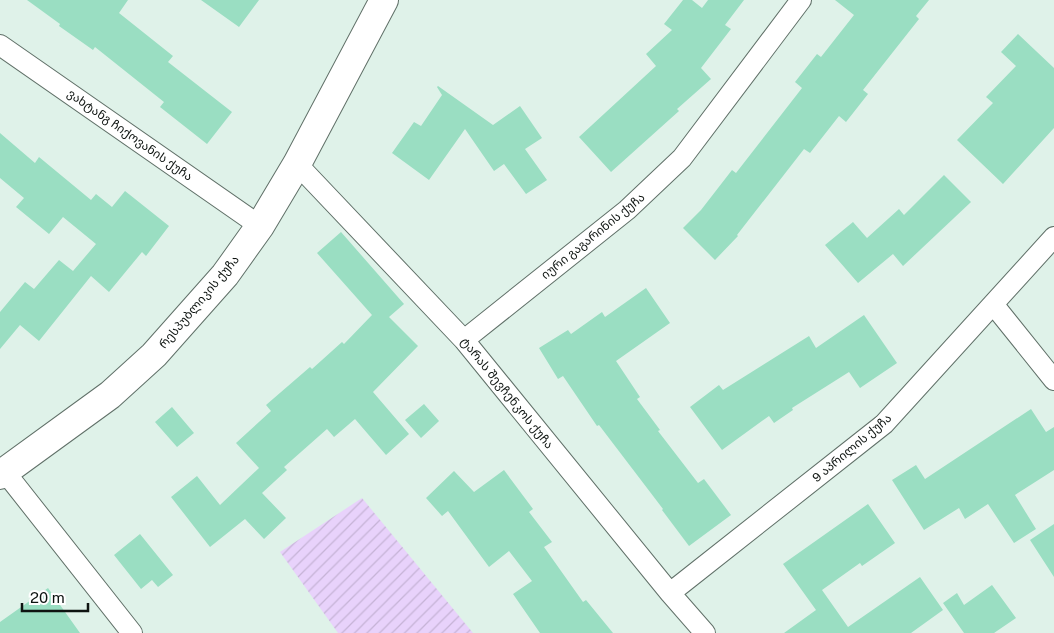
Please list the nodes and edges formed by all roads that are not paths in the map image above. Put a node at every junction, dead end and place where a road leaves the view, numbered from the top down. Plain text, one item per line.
1 (384, 0) edge
2 (801, 0) edge
3 (0, 45) edge
4 (297, 164) junction
5 (260, 226) junction
6 (1054, 237) edge
7 (993, 304) junction
8 (464, 340) junction
9 (1054, 380) edge
10 (2, 473) edge
11 (670, 593) junction
12 (132, 633) edge
13 (705, 633) edge

1 - 4 main road, რესპუბლიკის ქუჩა
2 - 8 street, იური გაგარინის ქუჩა
3 - 5 street, ვახტანგ ჩიქოვანის ქუჩა
4 - 5 main road, რესპუბლიკის ქუჩა
4 - 8 street, ტარას შევჩენკოს ქუჩა
5 - 10 main road, რესპუბლიკის ქუჩა
6 - 7 street, 9 აპრილის ქუჩა
7 - 9 street
7 - 11 street, 9 აპრილის ქუჩა
8 - 11 street, ტარას შევჩენკოს ქუჩა
10 - 12 street
11 - 13 street, ტარას შევჩენკოს ქუჩა

